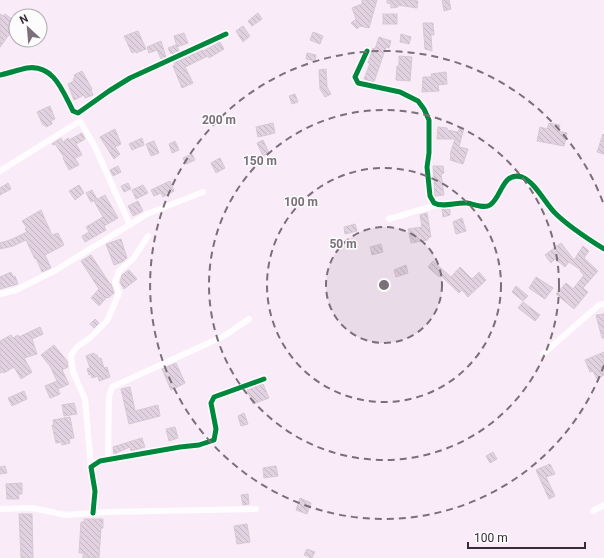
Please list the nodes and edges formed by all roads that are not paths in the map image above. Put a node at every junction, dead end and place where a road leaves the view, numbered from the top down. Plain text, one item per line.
1 (226, 34) dead end
2 (367, 51) dead end
3 (0, 75) edge
4 (0, 171) edge
5 (203, 192) dead end
6 (437, 205) junction
7 (389, 219) dead end
8 (130, 225) junction
9 (148, 236) dead end
10 (604, 248) edge
11 (0, 294) edge
12 (604, 304) edge
13 (249, 319) dead end
14 (543, 354) dead end
15 (264, 380) dead end
16 (108, 460) junction
17 (91, 467) junction
18 (604, 506) edge
19 (0, 509) edge
20 (256, 509) dead end
21 (593, 511) dead end
22 (93, 513) junction

1 - 3 street
2 - 6 street
4 - 8 street
5 - 8 street
6 - 7 street
6 - 10 street
8 - 11 street
9 - 17 street
12 - 14 street
13 - 16 street
15 - 16 street
16 - 17 street
17 - 22 street
18 - 21 street
19 - 22 street
20 - 22 street

